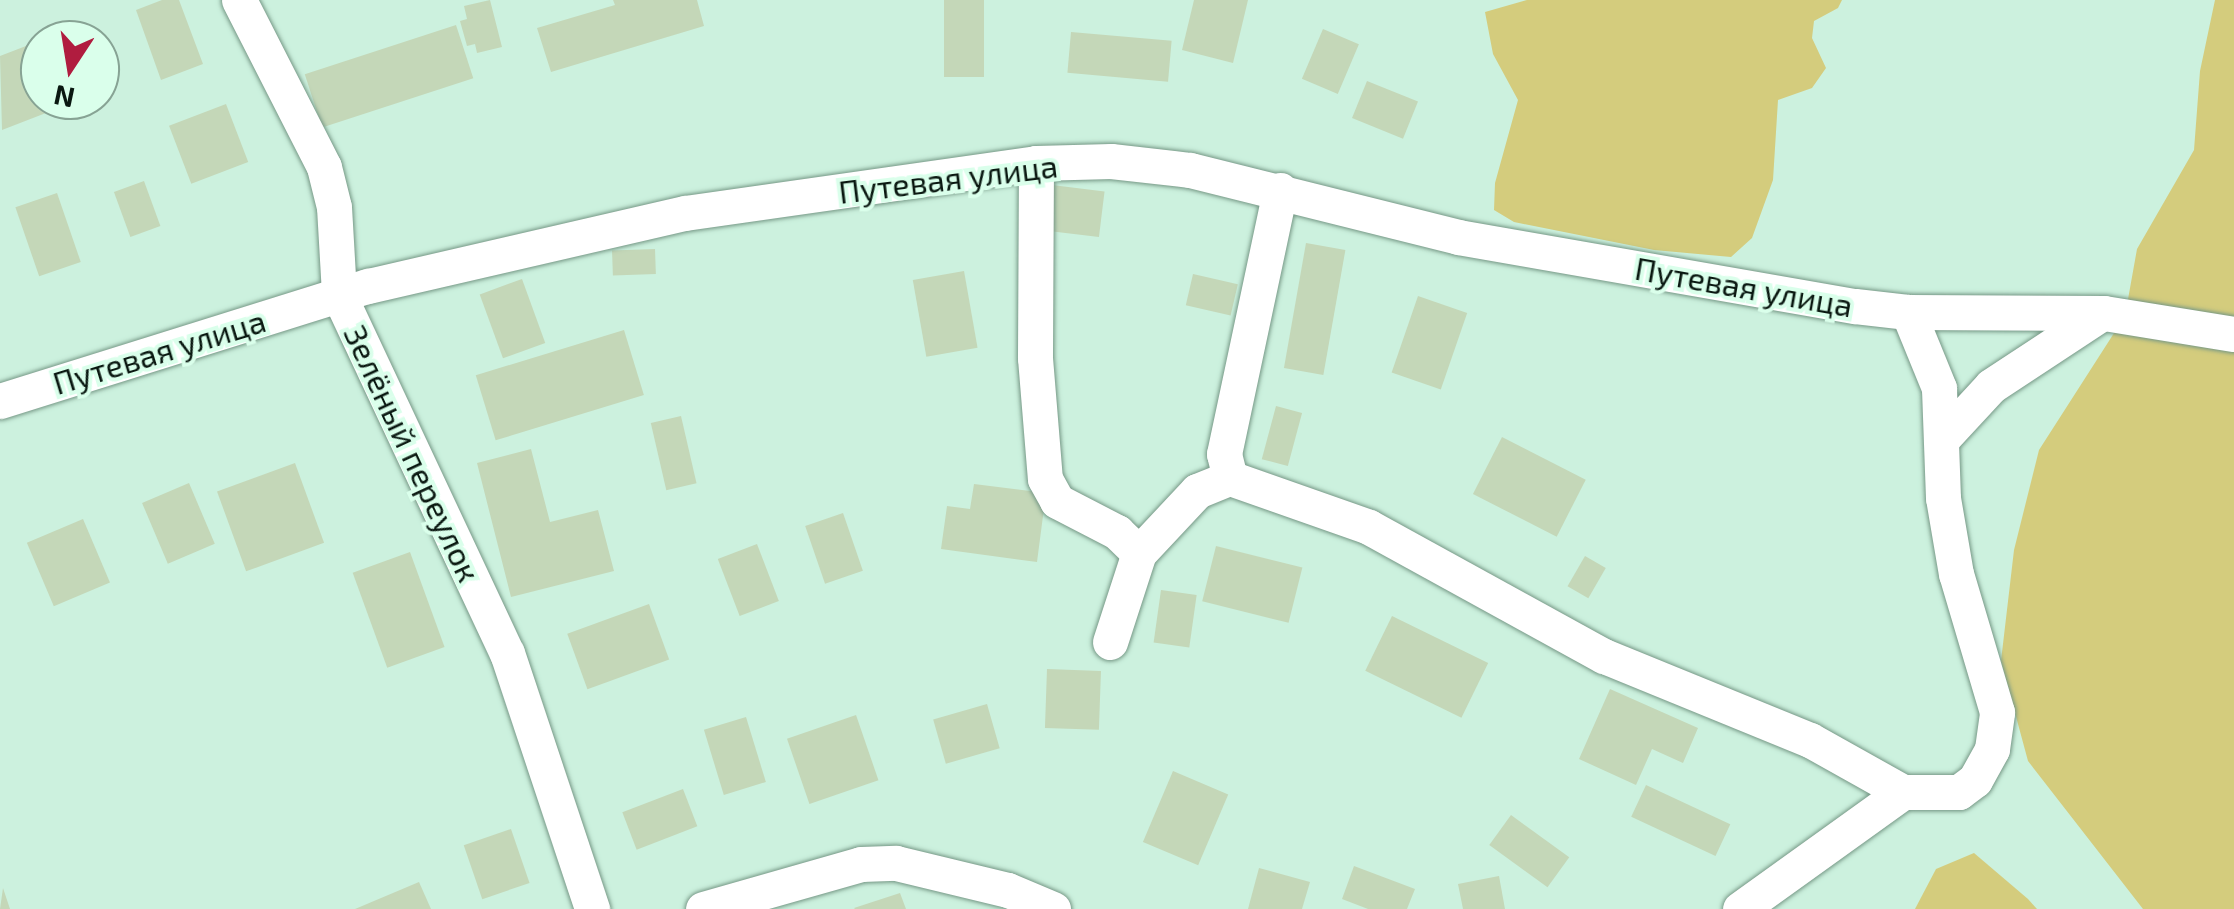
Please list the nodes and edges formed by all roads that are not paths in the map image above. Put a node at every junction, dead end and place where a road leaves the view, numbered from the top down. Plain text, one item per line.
1 (239, 0) edge
2 (1036, 163) junction
3 (1280, 190) junction
4 (340, 295) junction
5 (1908, 312) junction
6 (2104, 312) junction
7 (2234, 334) edge
8 (0, 400) edge
9 (1944, 437) junction
10 (1230, 478) junction
11 (1138, 553) junction
12 (1110, 642) dead end
13 (1903, 792) junction
14 (592, 909) edge
15 (703, 909) edge
16 (1053, 909) edge
17 (1740, 909) edge

1 - 4 street, Зелёный переулок
2 - 3 street, Путевая улица
2 - 4 street, Путевая улица
2 - 11 street
3 - 5 street, Путевая улица
3 - 10 street
4 - 8 street, Путевая улица
4 - 14 street, Зелёный переулок
5 - 6 street, Путевая улица
5 - 9 street
6 - 7 street, Путевая улица
6 - 9 street
9 - 13 street
10 - 11 street
10 - 13 street
11 - 12 street
13 - 17 street
15 - 16 street

